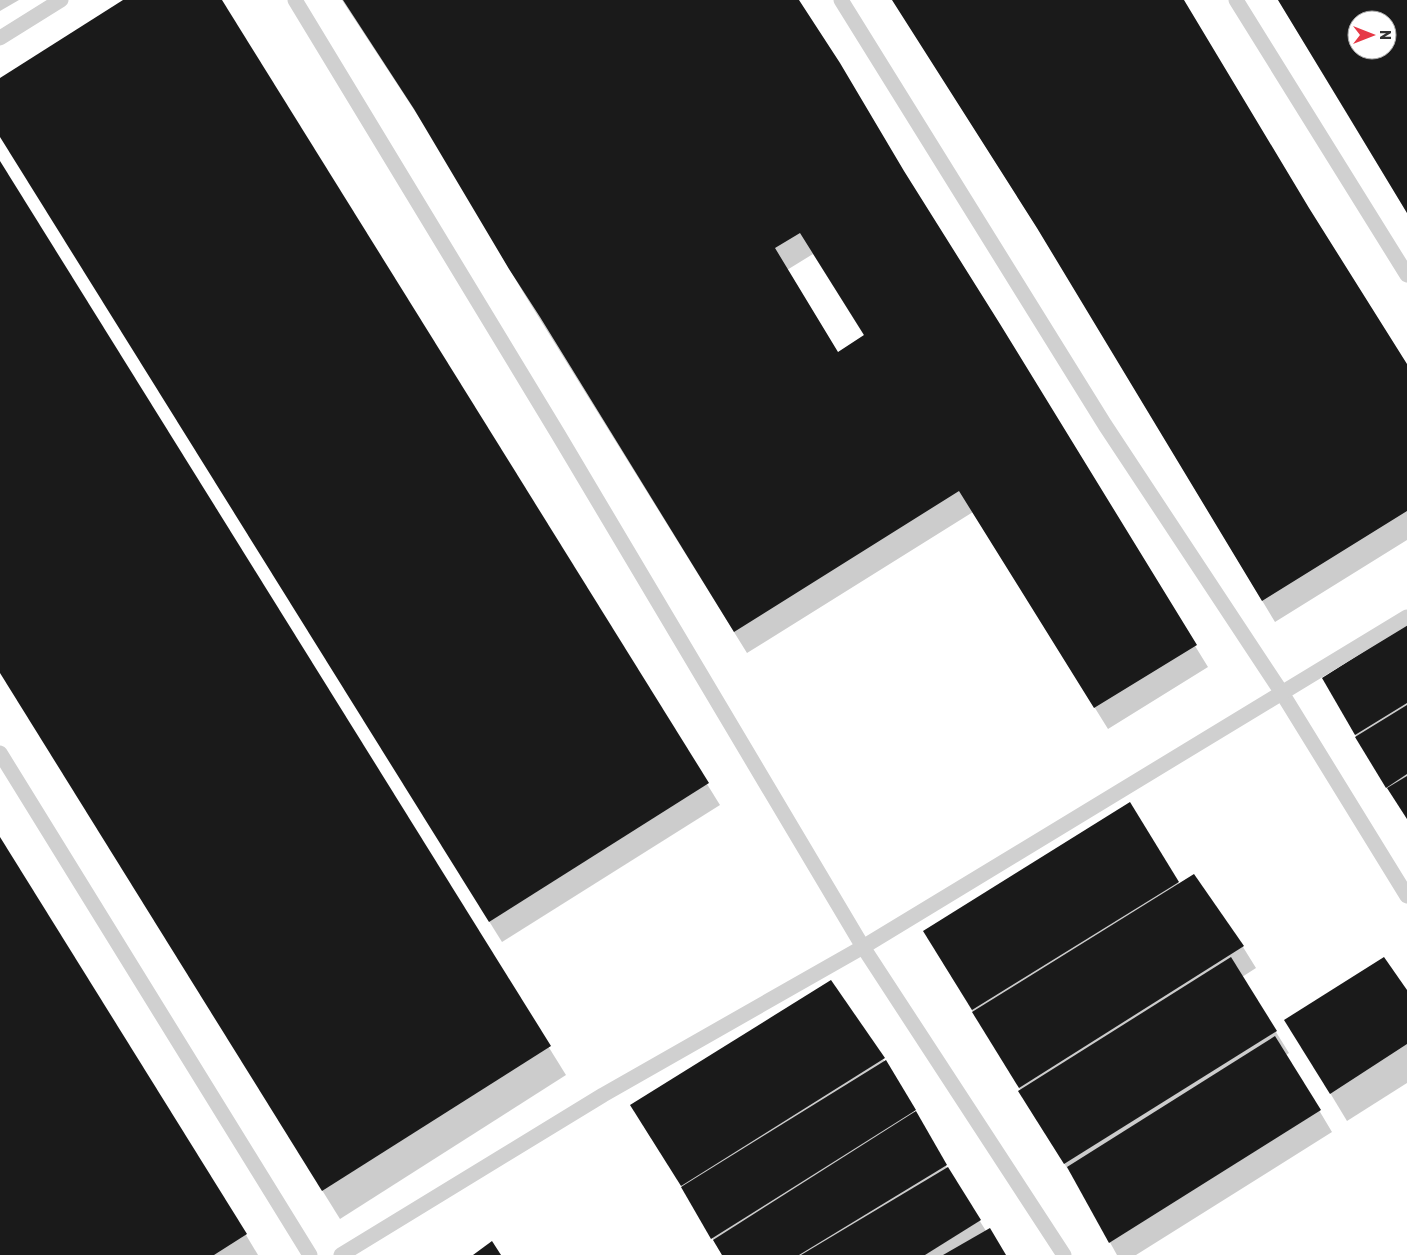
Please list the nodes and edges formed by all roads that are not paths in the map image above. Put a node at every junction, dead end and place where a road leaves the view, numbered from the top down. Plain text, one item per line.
1 (61, 0) edge
2 (295, 0) edge
3 (841, 0) edge
4 (1236, 0) edge
5 (0, 38) edge
6 (1407, 275) edge
7 (1407, 617) edge
8 (1282, 693) junction
9 (0, 753) edge
10 (1407, 896) edge
11 (863, 947) junction
12 (310, 1255) edge
13 (341, 1255) edge
14 (1064, 1255) edge

1 - 5 lane
2 - 11 lane
3 - 8 lane
4 - 6 lane
7 - 8 lane
8 - 10 lane
8 - 11 lane
9 - 12 lane
11 - 13 lane
11 - 14 lane

